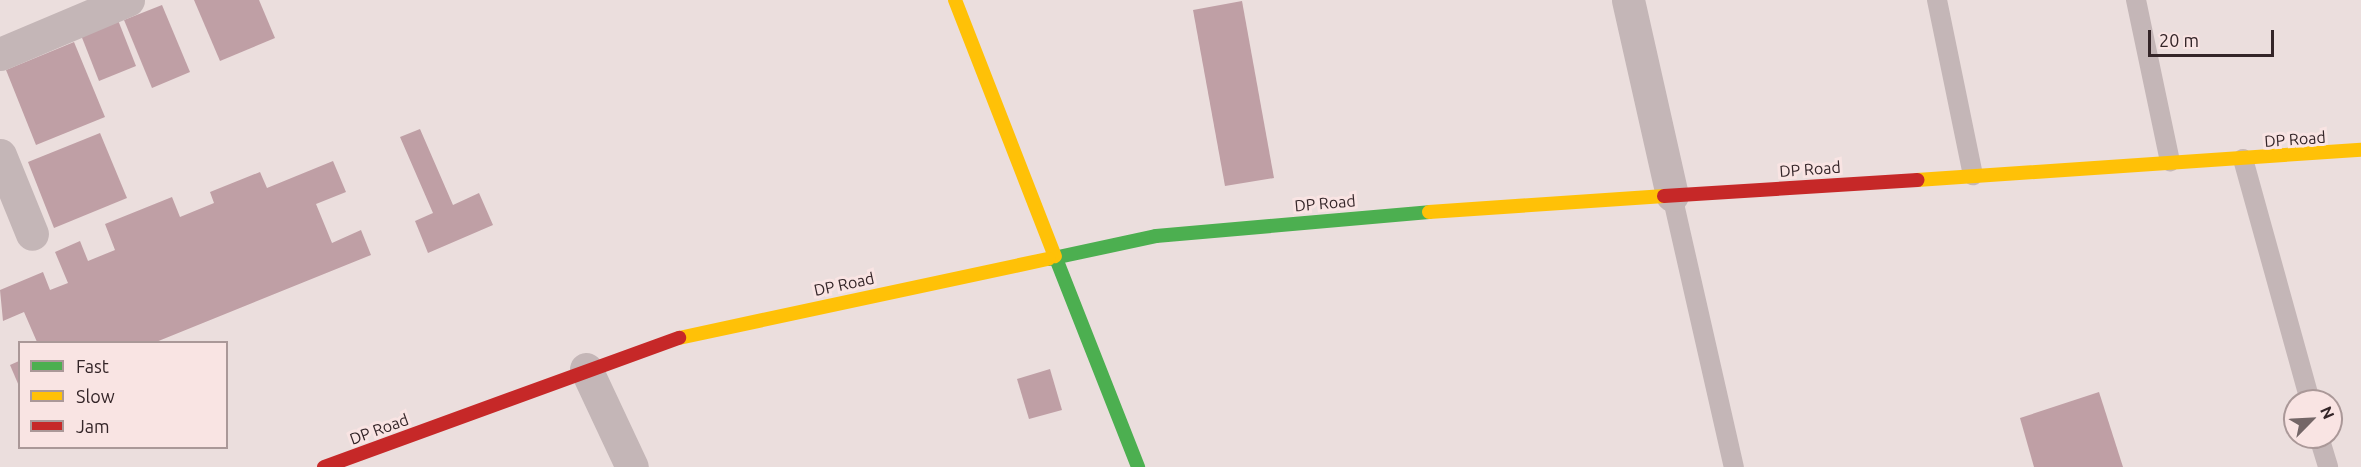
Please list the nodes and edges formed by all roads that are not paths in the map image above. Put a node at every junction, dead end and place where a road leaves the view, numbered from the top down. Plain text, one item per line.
1 (128, 0) edge
2 (955, 0) edge
3 (1628, 0) edge
4 (1937, 0) edge
5 (2136, 0) edge
6 (86, 9) edge
7 (0, 54) edge
8 (2361, 150) edge
9 (0, 155) edge
10 (2243, 159) junction
11 (2170, 160) junction
12 (1973, 175) junction
13 (1672, 195) junction
14 (32, 234) dead end
15 (1058, 254) junction
16 (586, 369) junction
17 (2307, 389) edge
18 (2323, 449) edge
19 (324, 467) edge
20 (632, 467) edge
21 (1138, 467) edge
22 (1734, 467) edge
23 (2328, 467) edge

1 - 6 street
2 - 15 street
3 - 13 street
4 - 12 lane
5 - 11 lane
6 - 7 street
8 - 10 street, DP Road
9 - 14 street
10 - 11 street, DP Road
10 - 17 lane
11 - 12 street, DP Road
12 - 13 street, DP Road
13 - 15 street, DP Road
13 - 22 lane
15 - 16 street, DP Road
15 - 21 street
16 - 19 street, DP Road
16 - 20 street
18 - 23 lane

